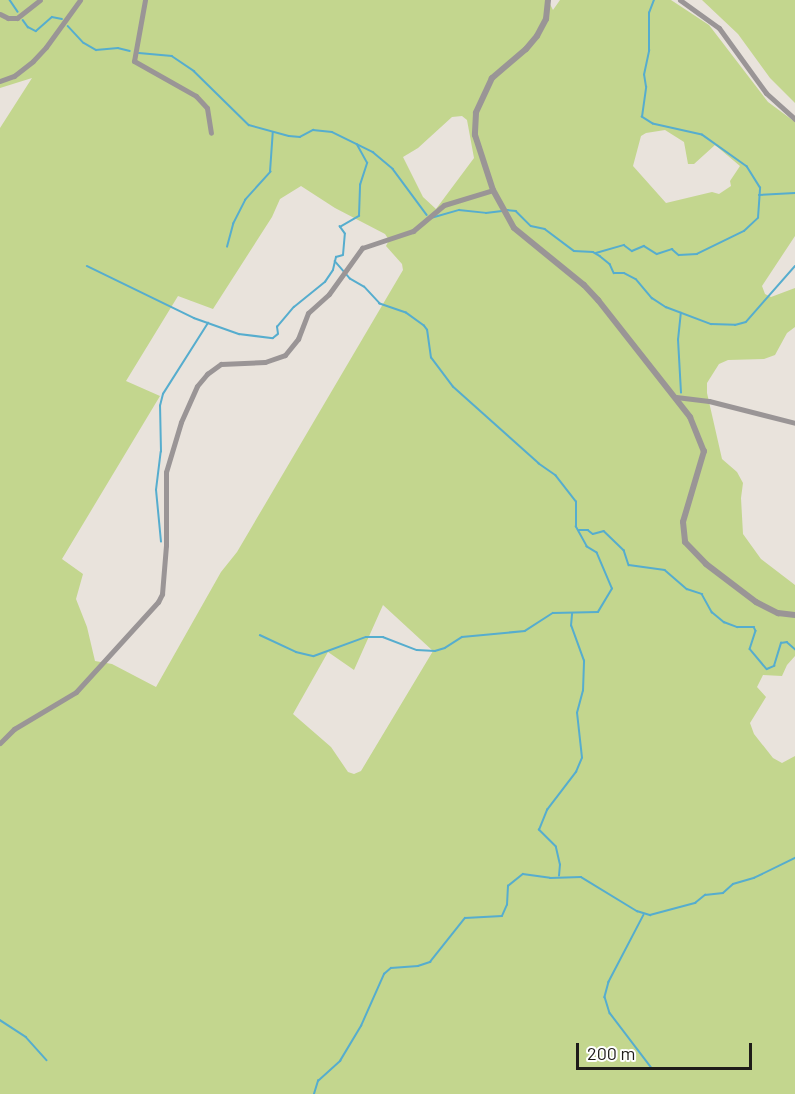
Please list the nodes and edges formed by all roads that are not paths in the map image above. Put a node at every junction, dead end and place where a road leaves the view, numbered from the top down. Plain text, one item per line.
1 (40, 0) edge
2 (80, 0) edge
3 (145, 0) edge
4 (548, 0) edge
5 (680, 0) edge
6 (0, 15) edge
7 (0, 81) edge
8 (795, 119) edge
9 (211, 133) dead end
10 (492, 190) junction
11 (676, 397) junction
12 (795, 423) edge
13 (795, 615) edge
14 (0, 743) edge

1 - 6 street
2 - 7 street
3 - 9 street
4 - 10 street
5 - 8 street
10 - 11 street
10 - 14 street
11 - 12 street
11 - 13 street

